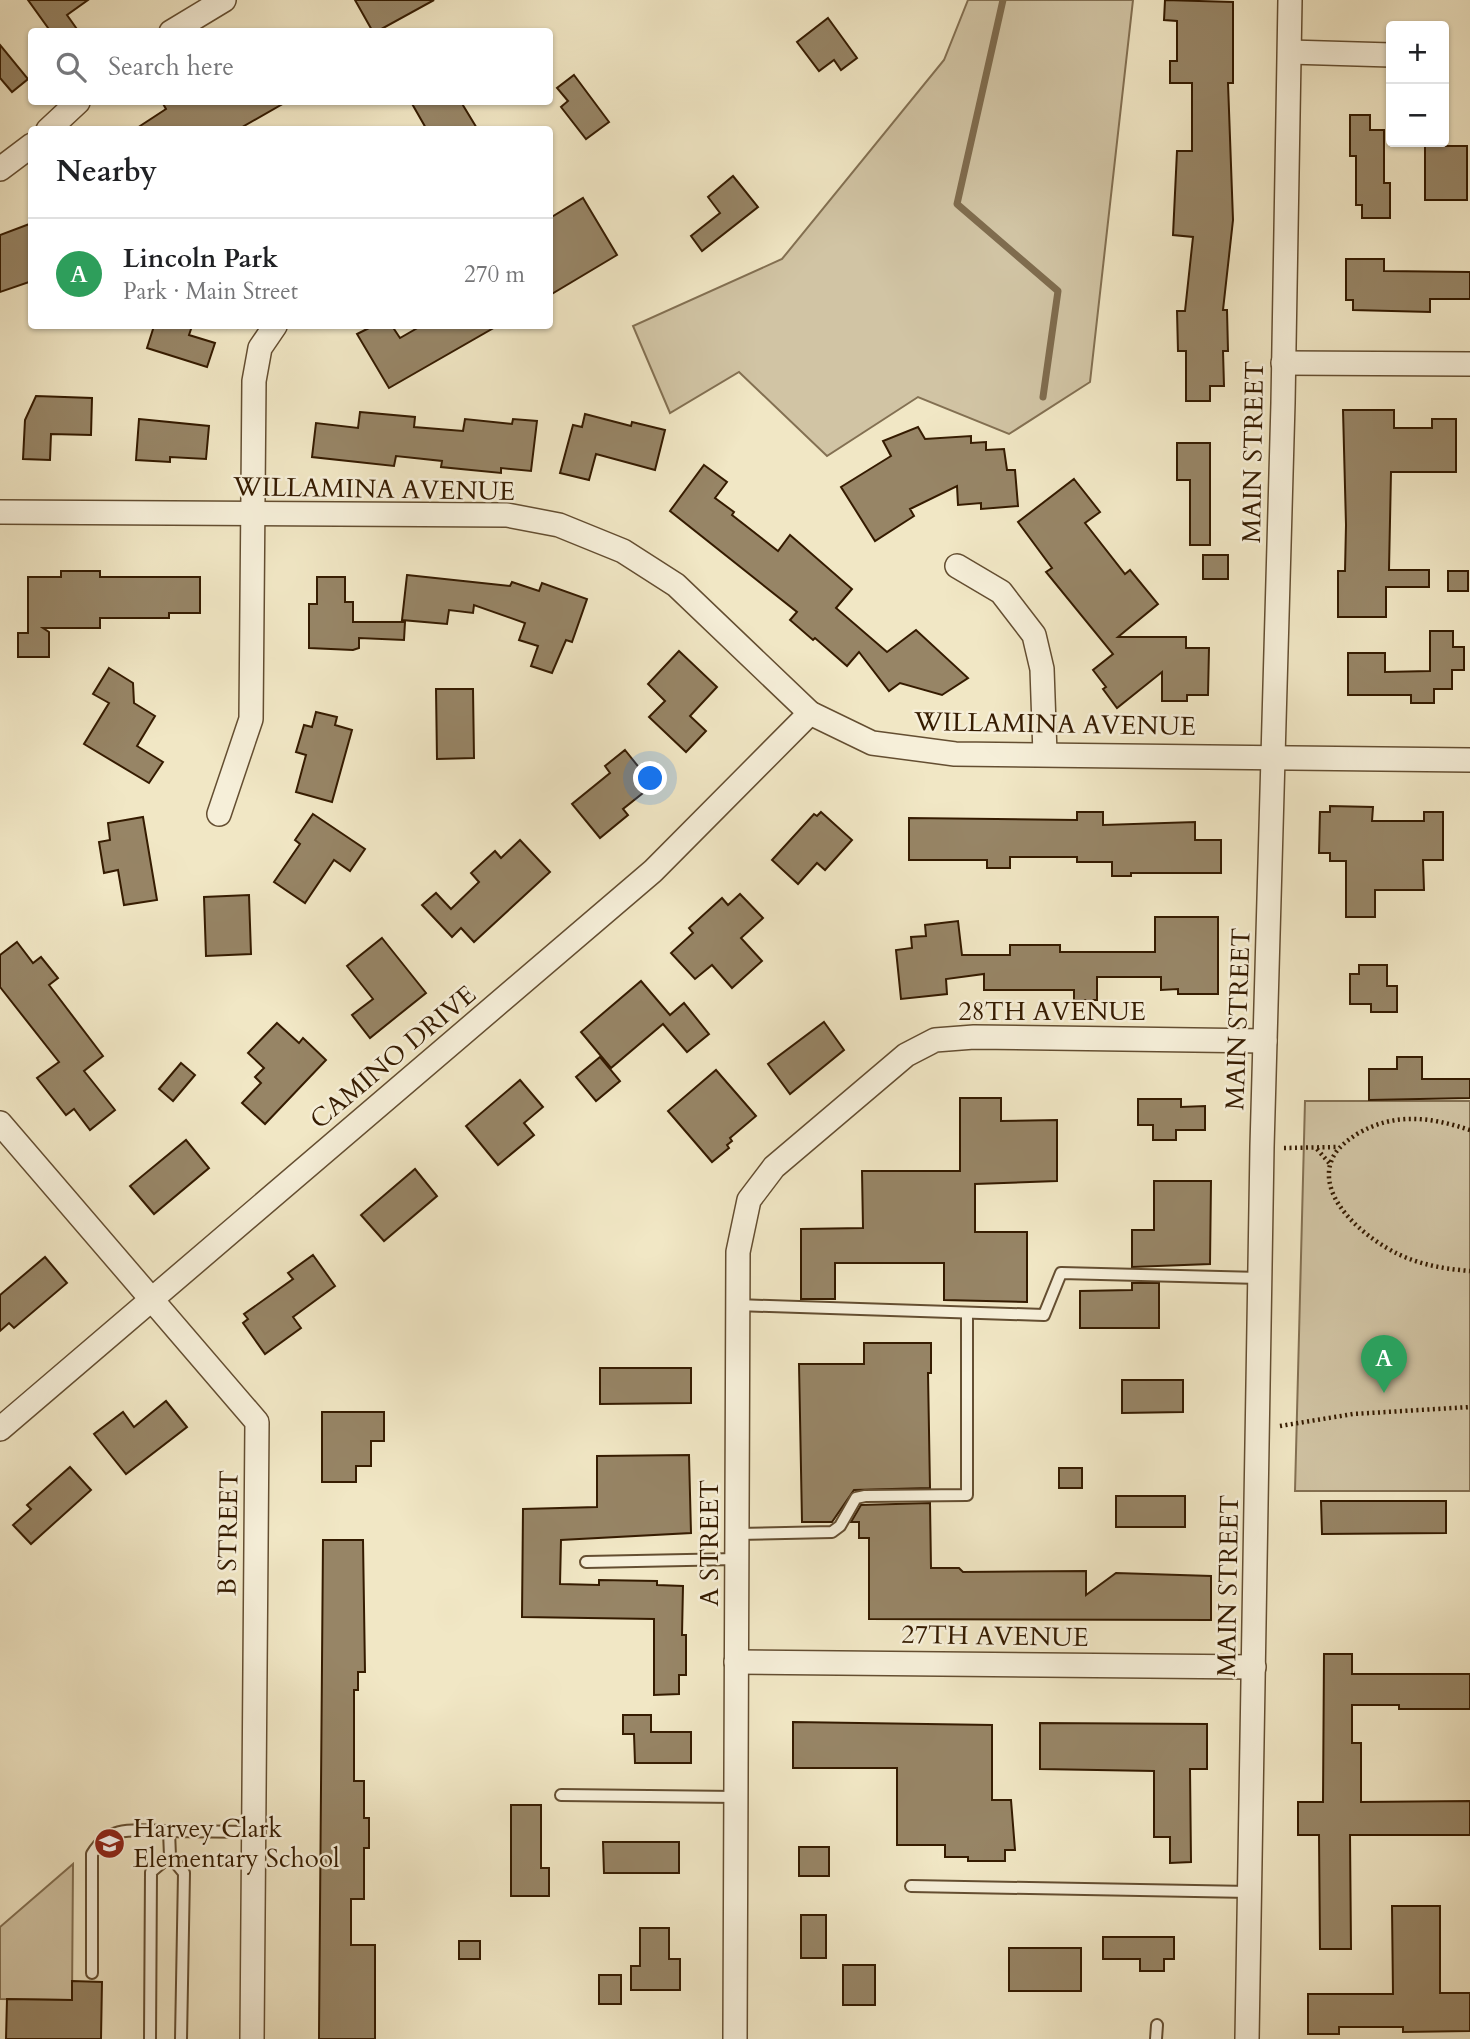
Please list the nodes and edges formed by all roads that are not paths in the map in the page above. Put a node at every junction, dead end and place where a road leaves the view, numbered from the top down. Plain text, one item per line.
1 (224, 0) edge
2 (1290, 0) edge
3 (178, 28) edge
4 (1290, 52) junction
5 (1386, 55) edge
6 (75, 105) edge
7 (52, 126) edge
8 (28, 148) edge
9 (0, 169) edge
10 (273, 329) edge
11 (1283, 363) junction
12 (1470, 364) edge
13 (0, 512) edge
14 (254, 515) junction
15 (957, 566) dead end
16 (810, 713) junction
17 (1045, 754) junction
18 (1273, 757) junction
19 (1470, 760) edge
20 (219, 814) dead end
21 (1265, 1041) junction
22 (858, 1096) joint
23 (0, 1123) edge
24 (1260, 1278) junction
25 (152, 1299) junction
26 (737, 1305) junction
27 (967, 1314) junction
28 (0, 1429) edge
29 (737, 1534) junction
30 (737, 1559) junction
31 (586, 1562) dead end
32 (736, 1662) junction
33 (1254, 1667) junction
34 (561, 1795) dead end
35 (736, 1797) junction
36 (169, 1831) junction
37 (254, 1832) junction
38 (170, 1856) junction
39 (911, 1886) dead end
40 (1250, 1892) junction
41 (92, 1973) dead end
42 (1157, 2025) dead end
43 (150, 2039) edge
44 (181, 2039) edge
45 (251, 2039) edge
46 (735, 2039) edge
47 (1156, 2039) edge
48 (1247, 2039) edge

1 - 3 street
2 - 4 street, MAIN STREET
4 - 5 street
4 - 11 street, MAIN STREET
6 - 7 street
8 - 9 street
10 - 14 street
11 - 12 street
11 - 18 street, MAIN STREET
13 - 14 street, WILLAMINA AVENUE
14 - 16 street, WILLAMINA AVENUE
14 - 20 street
15 - 17 street
16 - 17 street, WILLAMINA AVENUE
16 - 25 street, CAMINO DRIVE
17 - 18 street, WILLAMINA AVENUE
18 - 19 street, WILLAMINA AVENUE
18 - 21 street, MAIN STREET
21 - 22 street, 28TH AVENUE
21 - 24 street, MAIN STREET
22 - 26 street, A STREET
23 - 25 street, B STREET
24 - 27 lane
24 - 33 street, MAIN STREET
25 - 28 street, CAMINO DRIVE
25 - 37 street, B STREET
26 - 27 lane
26 - 29 street, A STREET
27 - 29 lane
29 - 30 street, A STREET
30 - 31 lane
30 - 32 street, A STREET
32 - 33 street, 27TH AVENUE
32 - 35 street, A STREET
33 - 40 street, MAIN STREET
34 - 35 lane
35 - 46 street, A STREET
36 - 37 lane
36 - 38 lane
36 - 41 lane
37 - 45 street, B STREET
38 - 43 lane
38 - 44 lane
39 - 40 lane
40 - 48 street, MAIN STREET
42 - 47 lane

